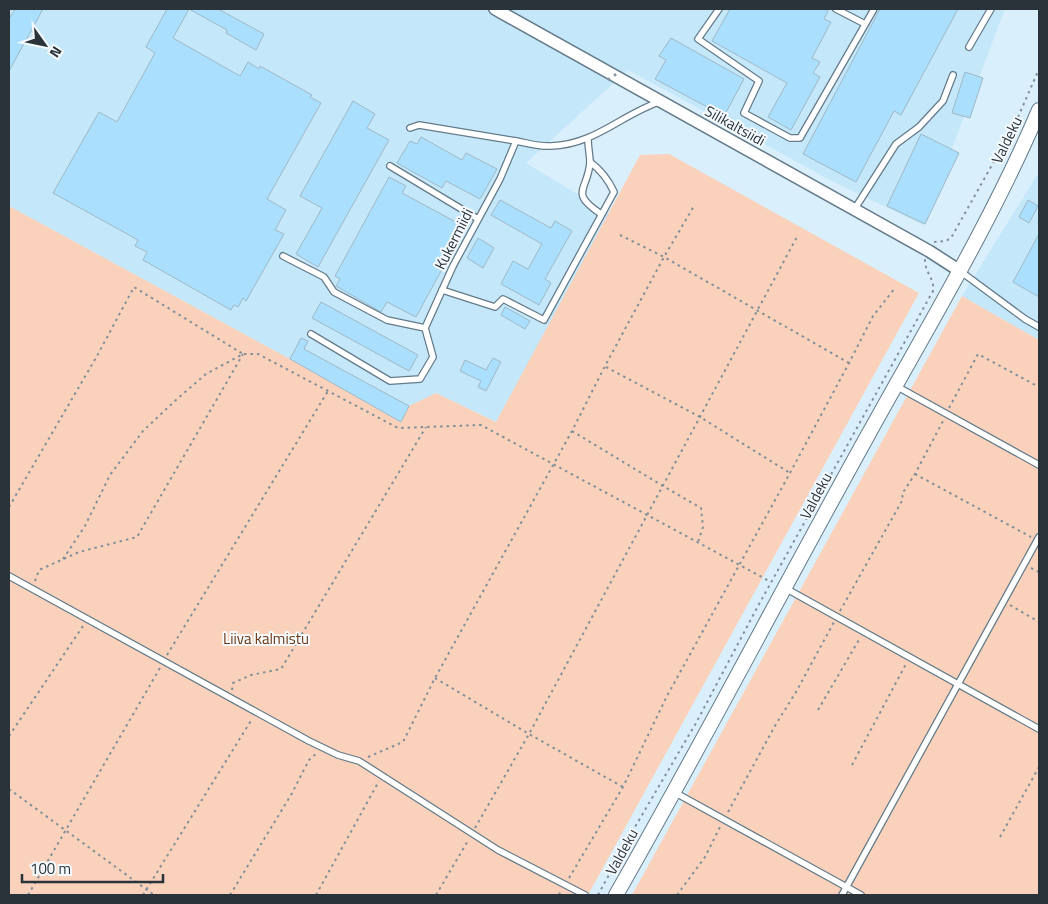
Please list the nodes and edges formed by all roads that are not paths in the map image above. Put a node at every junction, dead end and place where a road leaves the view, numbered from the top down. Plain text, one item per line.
1 (495, 9) edge
2 (719, 9) edge
3 (836, 9) edge
4 (874, 9) edge
5 (991, 9) edge
6 (865, 24) junction
7 (969, 47) dead end
8 (953, 75) dead end
9 (661, 101) junction
10 (1039, 110) edge
11 (410, 128) dead end
12 (588, 139) junction
13 (516, 141) junction
14 (590, 162) junction
15 (390, 166) dead end
16 (854, 210) junction
17 (601, 214) junction
18 (478, 220) junction
19 (283, 256) dead end
20 (960, 271) junction
21 (442, 290) junction
22 (1039, 327) edge
23 (425, 328) junction
24 (311, 334) dead end
25 (896, 386) junction
26 (1039, 465) edge
27 (1038, 539) edge
28 (9, 576) edge
29 (785, 588) junction
30 (959, 684) junction
31 (1039, 728) edge
32 (674, 792) junction
33 (846, 888) junction
34 (585, 895) edge
35 (616, 895) edge
36 (842, 895) edge
37 (861, 895) edge

1 - 9 street, Silikaltsiidi
2 - 6 lane
3 - 6 lane
4 - 6 lane
5 - 7 lane
8 - 16 lane
9 - 12 lane
9 - 16 street, Silikaltsiidi
10 - 20 street, Valdeku
11 - 13 lane
12 - 13 lane
12 - 14 lane
13 - 18 lane, Kukermiidi
14 - 17 lane
14 - 17 lane
15 - 18 lane
16 - 20 street, Silikaltsiidi
17 - 21 lane
18 - 21 lane, Kukermiidi
19 - 23 lane
20 - 22 lane
20 - 25 street, Valdeku
21 - 23 lane, Kukermiidi
23 - 24 lane
25 - 26 lane
25 - 29 street, Valdeku
27 - 30 lane
28 - 34 lane
29 - 30 lane
29 - 32 street, Valdeku
30 - 31 lane
30 - 33 lane
32 - 33 lane
32 - 35 street, Valdeku
33 - 36 lane
33 - 37 lane

